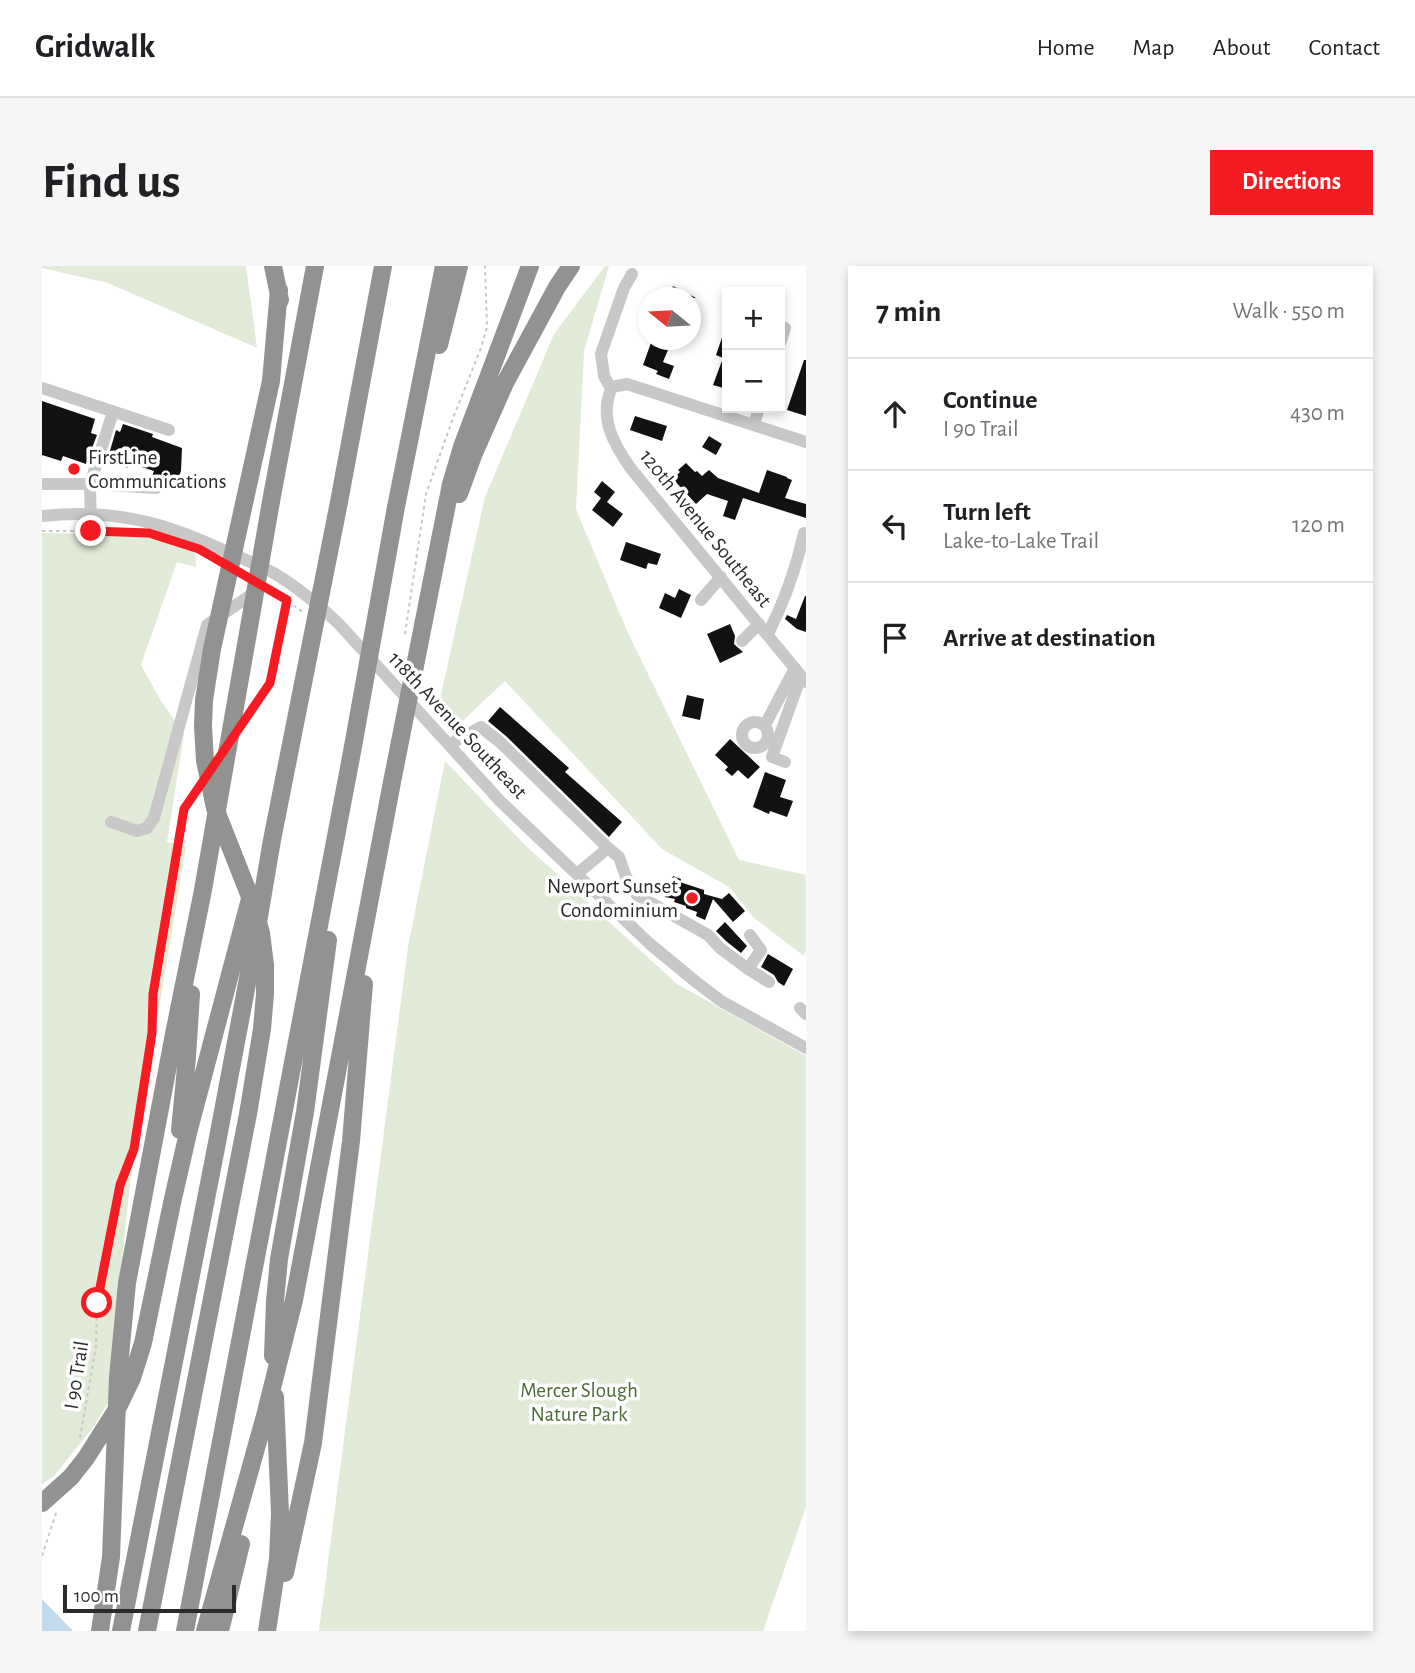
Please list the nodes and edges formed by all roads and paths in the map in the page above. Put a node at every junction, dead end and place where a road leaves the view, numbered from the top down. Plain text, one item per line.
1 (273, 266) edge
2 (315, 266) edge
3 (383, 266) edge
4 (444, 266) edge
5 (459, 266) edge
6 (530, 266) edge
7 (571, 266) edge
8 (632, 274) dead end
9 (279, 290) junction
10 (612, 387) junction
11 (42, 388) edge
12 (113, 412) junction
13 (757, 413) edge
14 (754, 424) junction
15 (169, 430) dead end
16 (806, 442) edge
17 (42, 484) edge
18 (90, 484) junction
19 (156, 488) dead end
20 (272, 496) junction
21 (396, 508) junction
22 (91, 515) junction
23 (42, 516) edge
24 (42, 531) edge
25 (91, 531) junction
26 (137, 533) dead end
27 (804, 533) edge
28 (721, 577) junction
29 (264, 586) joint
30 (430, 587) junction
31 (701, 600) dead end
32 (759, 624) junction
33 (768, 634) junction
34 (742, 641) dead end
35 (801, 675) edge
36 (246, 717) dead end
37 (765, 725) dead end
38 (450, 746) junction
39 (352, 752) junction
40 (785, 762) dead end
41 (200, 786) dead end
42 (111, 822) dead end
43 (272, 840) junction
44 (608, 848) junction
45 (378, 856) junction
46 (577, 874) junction
47 (195, 930) junction
48 (750, 935) dead end
49 (159, 957) junction
50 (166, 958) dead end
51 (748, 969) junction
52 (769, 982) dead end
53 (806, 1048) edge
54 (172, 1203) junction
55 (79, 1447) dead end
56 (248, 1475) junction
57 (50, 1505) edge
58 (42, 1556) edge
59 (100, 1631) edge
60 (121, 1631) edge
61 (147, 1631) edge
62 (185, 1631) edge
63 (205, 1631) edge
64 (220, 1631) edge
65 (267, 1631) edge
66 (273, 1631) edge

1 - 9 highway
2 - 20 highway
3 - 43 highway
4 - 21 highway
5 - 21 highway
6 - 30 highway
7 - 30 highway
8 - 10 street
9 - 20 highway
9 - 61 highway
10 - 14 street
10 - 28 street, 120th Avenue Southeast
11 - 12 street
12 - 15 street
12 - 18 street
13 - 14 street
14 - 16 street
17 - 18 street
18 - 19 street
18 - 22 street
20 - 47 highway
21 - 39 highway
22 - 23 street, 118th Avenue Southeast
22 - 25 street
22 - 38 street, 118th Avenue Southeast
24 - 25 path
25 - 26 path
27 - 33 street
28 - 31 street
28 - 32 street, 120th Avenue Southeast
29 - 36 path
29 - 42 street
30 - 45 highway
32 - 33 street, 120th Avenue Southeast
32 - 34 street
33 - 35 street, 120th Avenue Southeast
35 - 37 street
35 - 40 street
38 - 44 street
38 - 46 street, 118th Avenue Southeast
39 - 62 highway
39 - 65 highway
41 - 49 path, I 90 Trail
43 - 54 highway
43 - 60 highway
44 - 46 street
44 - 51 street
45 - 56 highway
45 - 66 highway
46 - 53 street, 118th Avenue Southeast
47 - 54 highway
47 - 59 highway
48 - 51 street
49 - 50 path
49 - 55 path, I 90 Trail
51 - 52 street
54 - 57 highway
56 - 63 highway
56 - 64 highway
57 - 58 path

